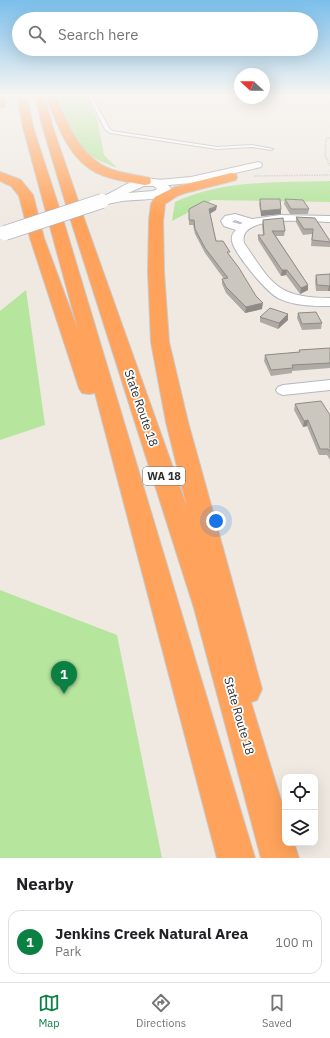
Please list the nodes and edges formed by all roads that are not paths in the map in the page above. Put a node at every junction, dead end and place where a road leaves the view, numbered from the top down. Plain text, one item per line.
1 (31, 136) edge
2 (51, 136) edge
3 (69, 136) edge
4 (139, 136) edge
5 (271, 149) dead end
6 (84, 157) junction
7 (0, 176) edge
8 (230, 177) junction
9 (202, 178) junction
10 (145, 181) junction
11 (159, 189) junction
12 (105, 200) junction
13 (330, 219) edge
14 (2, 234) edge
15 (155, 249) junction
16 (330, 302) edge
17 (330, 385) edge
18 (283, 390) dead end
19 (166, 612) junction
20 (282, 830) edge
21 (286, 846) edge
22 (236, 858) edge
23 (280, 858) edge
24 (289, 858) edge

1 - 19 highway, WA 18
2 - 23 highway, State Route 18 / WA 18
3 - 6 highway
4 - 5 lane
6 - 9 highway
6 - 10 highway
7 - 19 highway
8 - 9 street
8 - 11 street
8 - 15 highway
9 - 11 street
10 - 11 main road
10 - 12 main road
11 - 12 main road
11 - 15 highway
12 - 14 main road, bridge
13 - 16 street
15 - 20 highway
17 - 18 street
19 - 22 highway, WA 18
21 - 24 highway

